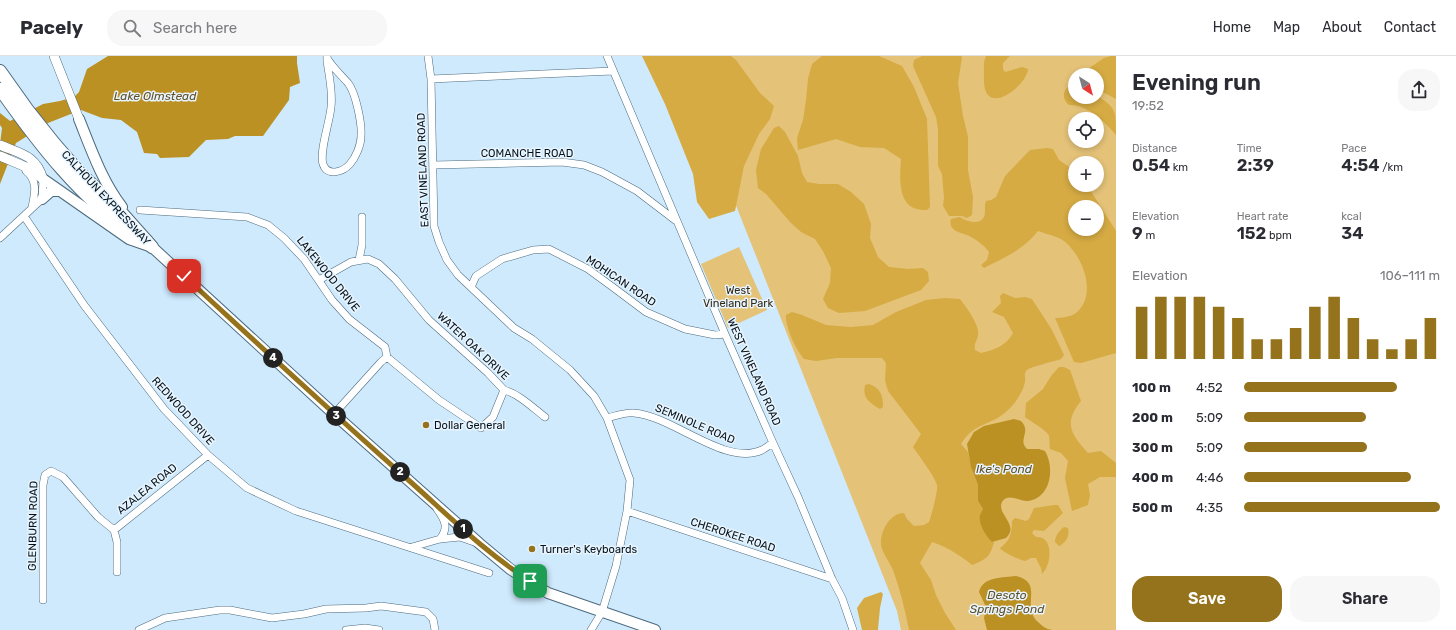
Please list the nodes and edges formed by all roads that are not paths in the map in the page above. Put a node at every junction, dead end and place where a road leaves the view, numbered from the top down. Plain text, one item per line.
1 (428, 56) edge
2 (607, 56) edge
3 (327, 57) edge
4 (56, 58) edge
5 (0, 71) edge
6 (613, 71) junction
7 (431, 79) junction
8 (0, 89) edge
9 (79, 119) joint
10 (0, 145) edge
11 (50, 146) junction
12 (0, 156) edge
13 (18, 164) junction
14 (433, 165) junction
15 (43, 179) junction
16 (60, 191) junction
17 (42, 199) junction
18 (32, 207) junction
19 (140, 210) dead end
20 (24, 216) junction
21 (362, 217) dead end
22 (677, 221) junction
23 (0, 238) edge
24 (152, 247) junction
25 (359, 260) junction
26 (319, 280) junction
27 (471, 287) junction
28 (725, 334) junction
29 (387, 357) junction
30 (504, 390) junction
31 (334, 414) junction
32 (545, 417) dead end
33 (607, 418) junction
34 (773, 443) junction
35 (208, 455) junction
36 (430, 500) junction
37 (627, 511) junction
38 (114, 530) junction
39 (440, 539) junction
40 (480, 544) junction
41 (412, 547) junction
42 (117, 572) dead end
43 (489, 573) dead end
44 (832, 579) junction
45 (43, 600) dead end
46 (602, 612) junction
47 (138, 630) edge
48 (346, 630) edge
49 (379, 630) edge
50 (435, 630) edge
51 (591, 630) edge
52 (655, 630) edge
53 (853, 630) edge

1 - 7 street, EAST VINELAND ROAD
2 - 6 street, WEST VINELAND ROAD
3 - 3 street
4 - 9 main road
5 - 11 highway, CALHOUN EXPRESSWAY
6 - 7 street
6 - 22 street, WEST VINELAND ROAD
7 - 14 street, EAST VINELAND ROAD
8 - 11 highway, CALHOUN EXPRESSWAY
9 - 24 main road
10 - 15 main road
11 - 24 highway, CALHOUN EXPRESSWAY
12 - 13 main road
13 - 15 main road
13 - 18 street
14 - 22 street, COMANCHE ROAD
14 - 27 street, EAST VINELAND ROAD
15 - 16 main road
15 - 17 street
16 - 17 main road
16 - 24 main road
17 - 18 street
18 - 20 street
19 - 26 street, LAKEWOOD DRIVE
20 - 23 street
20 - 35 street, REDWOOD DRIVE
21 - 25 street
22 - 28 street, WEST VINELAND ROAD
24 - 31 main road
25 - 26 street
25 - 30 street, WATER OAK DRIVE
26 - 29 street, LAKEWOOD DRIVE
27 - 28 street, MOHICAN ROAD
27 - 33 street, EAST VINELAND ROAD
28 - 34 street, WEST VINELAND ROAD
29 - 30 street, WATER OAK DRIVE
29 - 31 street
30 - 32 street
31 - 36 main road
33 - 34 street, SEMINOLE ROAD
33 - 37 street, EAST VINELAND ROAD
34 - 44 street, WEST VINELAND ROAD
35 - 38 street, AZALEA ROAD
35 - 41 street, REDWOOD DRIVE
36 - 39 street
36 - 40 main road
37 - 44 street, CHEROKEE ROAD
37 - 46 street, EAST VINELAND ROAD
38 - 42 street, AZALEA ROAD
38 - 45 street, GLENBURN ROAD
39 - 40 street
39 - 41 street
40 - 46 main road
41 - 43 street, REDWOOD DRIVE
44 - 53 street, WEST VINELAND ROAD
46 - 51 street, EAST VINELAND ROAD
46 - 52 main road
47 - 50 street
48 - 49 street

